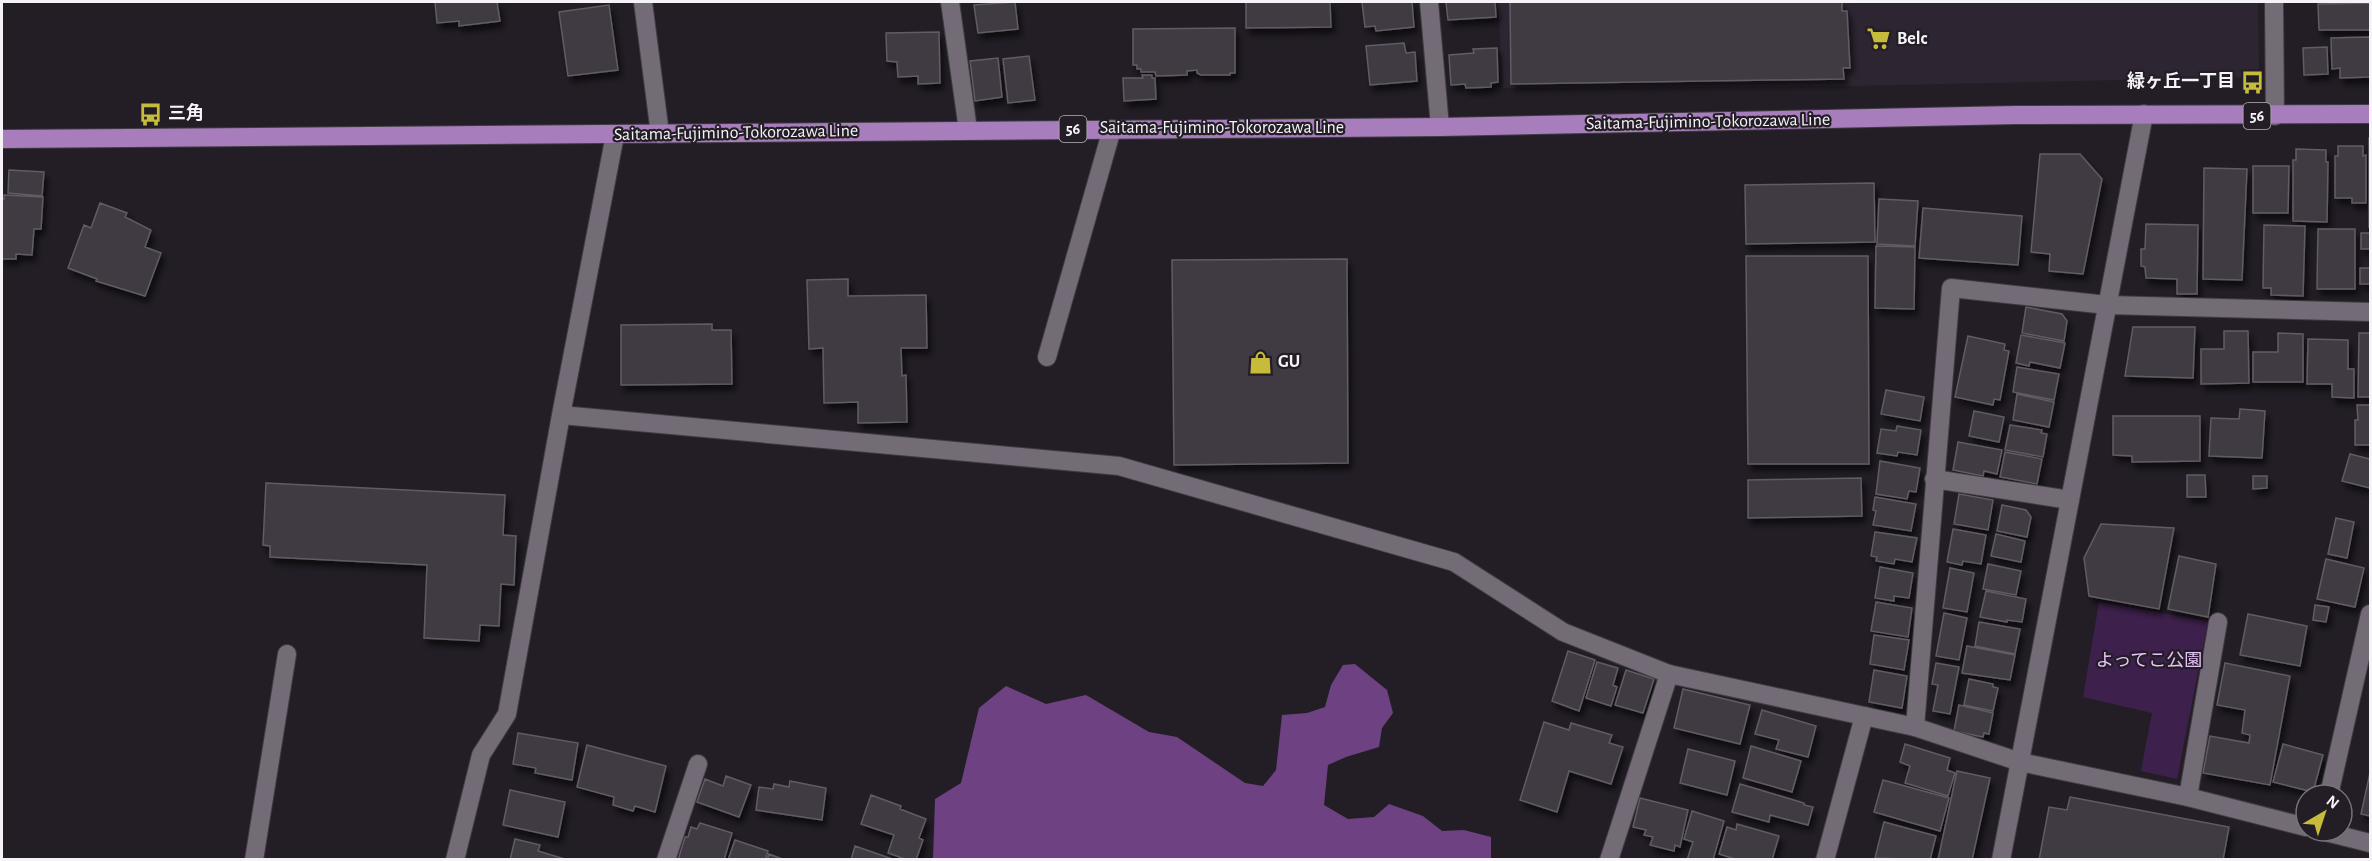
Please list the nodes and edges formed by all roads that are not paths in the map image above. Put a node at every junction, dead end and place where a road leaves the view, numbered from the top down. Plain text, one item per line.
1 (643, 2) edge
2 (950, 2) edge
3 (1429, 2) edge
4 (2274, 2) edge
5 (2144, 114) junction
6 (2370, 114) edge
7 (2275, 116) junction
8 (1440, 127) junction
9 (1112, 129) junction
10 (968, 130) junction
11 (660, 134) junction
12 (615, 135) junction
13 (2, 139) edge
14 (2107, 305) junction
15 (2370, 312) edge
16 (1047, 357) dead end
17 (561, 415) junction
18 (1934, 478) junction
19 (2070, 500) junction
20 (2370, 614) edge
21 (2218, 622) dead end
22 (287, 654) dead end
23 (1669, 674) junction
24 (1864, 716) junction
25 (1915, 727) junction
26 (2020, 762) junction
27 (698, 764) dead end
28 (2332, 783) edge
29 (2188, 797) junction
30 (2294, 824) edge
31 (2354, 839) edge
32 (2370, 843) edge
33 (254, 860) edge
34 (455, 860) edge
35 (666, 860) edge
36 (1609, 860) edge
37 (1825, 860) edge
38 (2001, 860) edge

1 - 11 street
2 - 10 street
3 - 8 street
4 - 7 street
5 - 7 main road, Saitama-Fujimino-Tokorozawa Line / 56
5 - 8 main road, Saitama-Fujimino-Tokorozawa Line / 56
5 - 14 street
6 - 7 main road, Saitama-Fujimino-Tokorozawa Line / 56
8 - 9 main road, Saitama-Fujimino-Tokorozawa Line / 56
9 - 10 main road, Saitama-Fujimino-Tokorozawa Line / 56
9 - 16 street
10 - 11 main road, Saitama-Fujimino-Tokorozawa Line / 56
11 - 12 main road, Saitama-Fujimino-Tokorozawa Line / 56
12 - 13 main road, Saitama-Fujimino-Tokorozawa Line / 56
12 - 17 street
14 - 15 street
14 - 18 street
14 - 19 street
17 - 23 street
17 - 34 street
18 - 19 street
18 - 25 street
19 - 26 street
20 - 28 street
21 - 29 street
22 - 33 street
23 - 24 street
23 - 36 street
24 - 25 street
24 - 37 street
25 - 26 street
26 - 29 street
26 - 38 street
27 - 35 street
29 - 30 street
31 - 32 street

